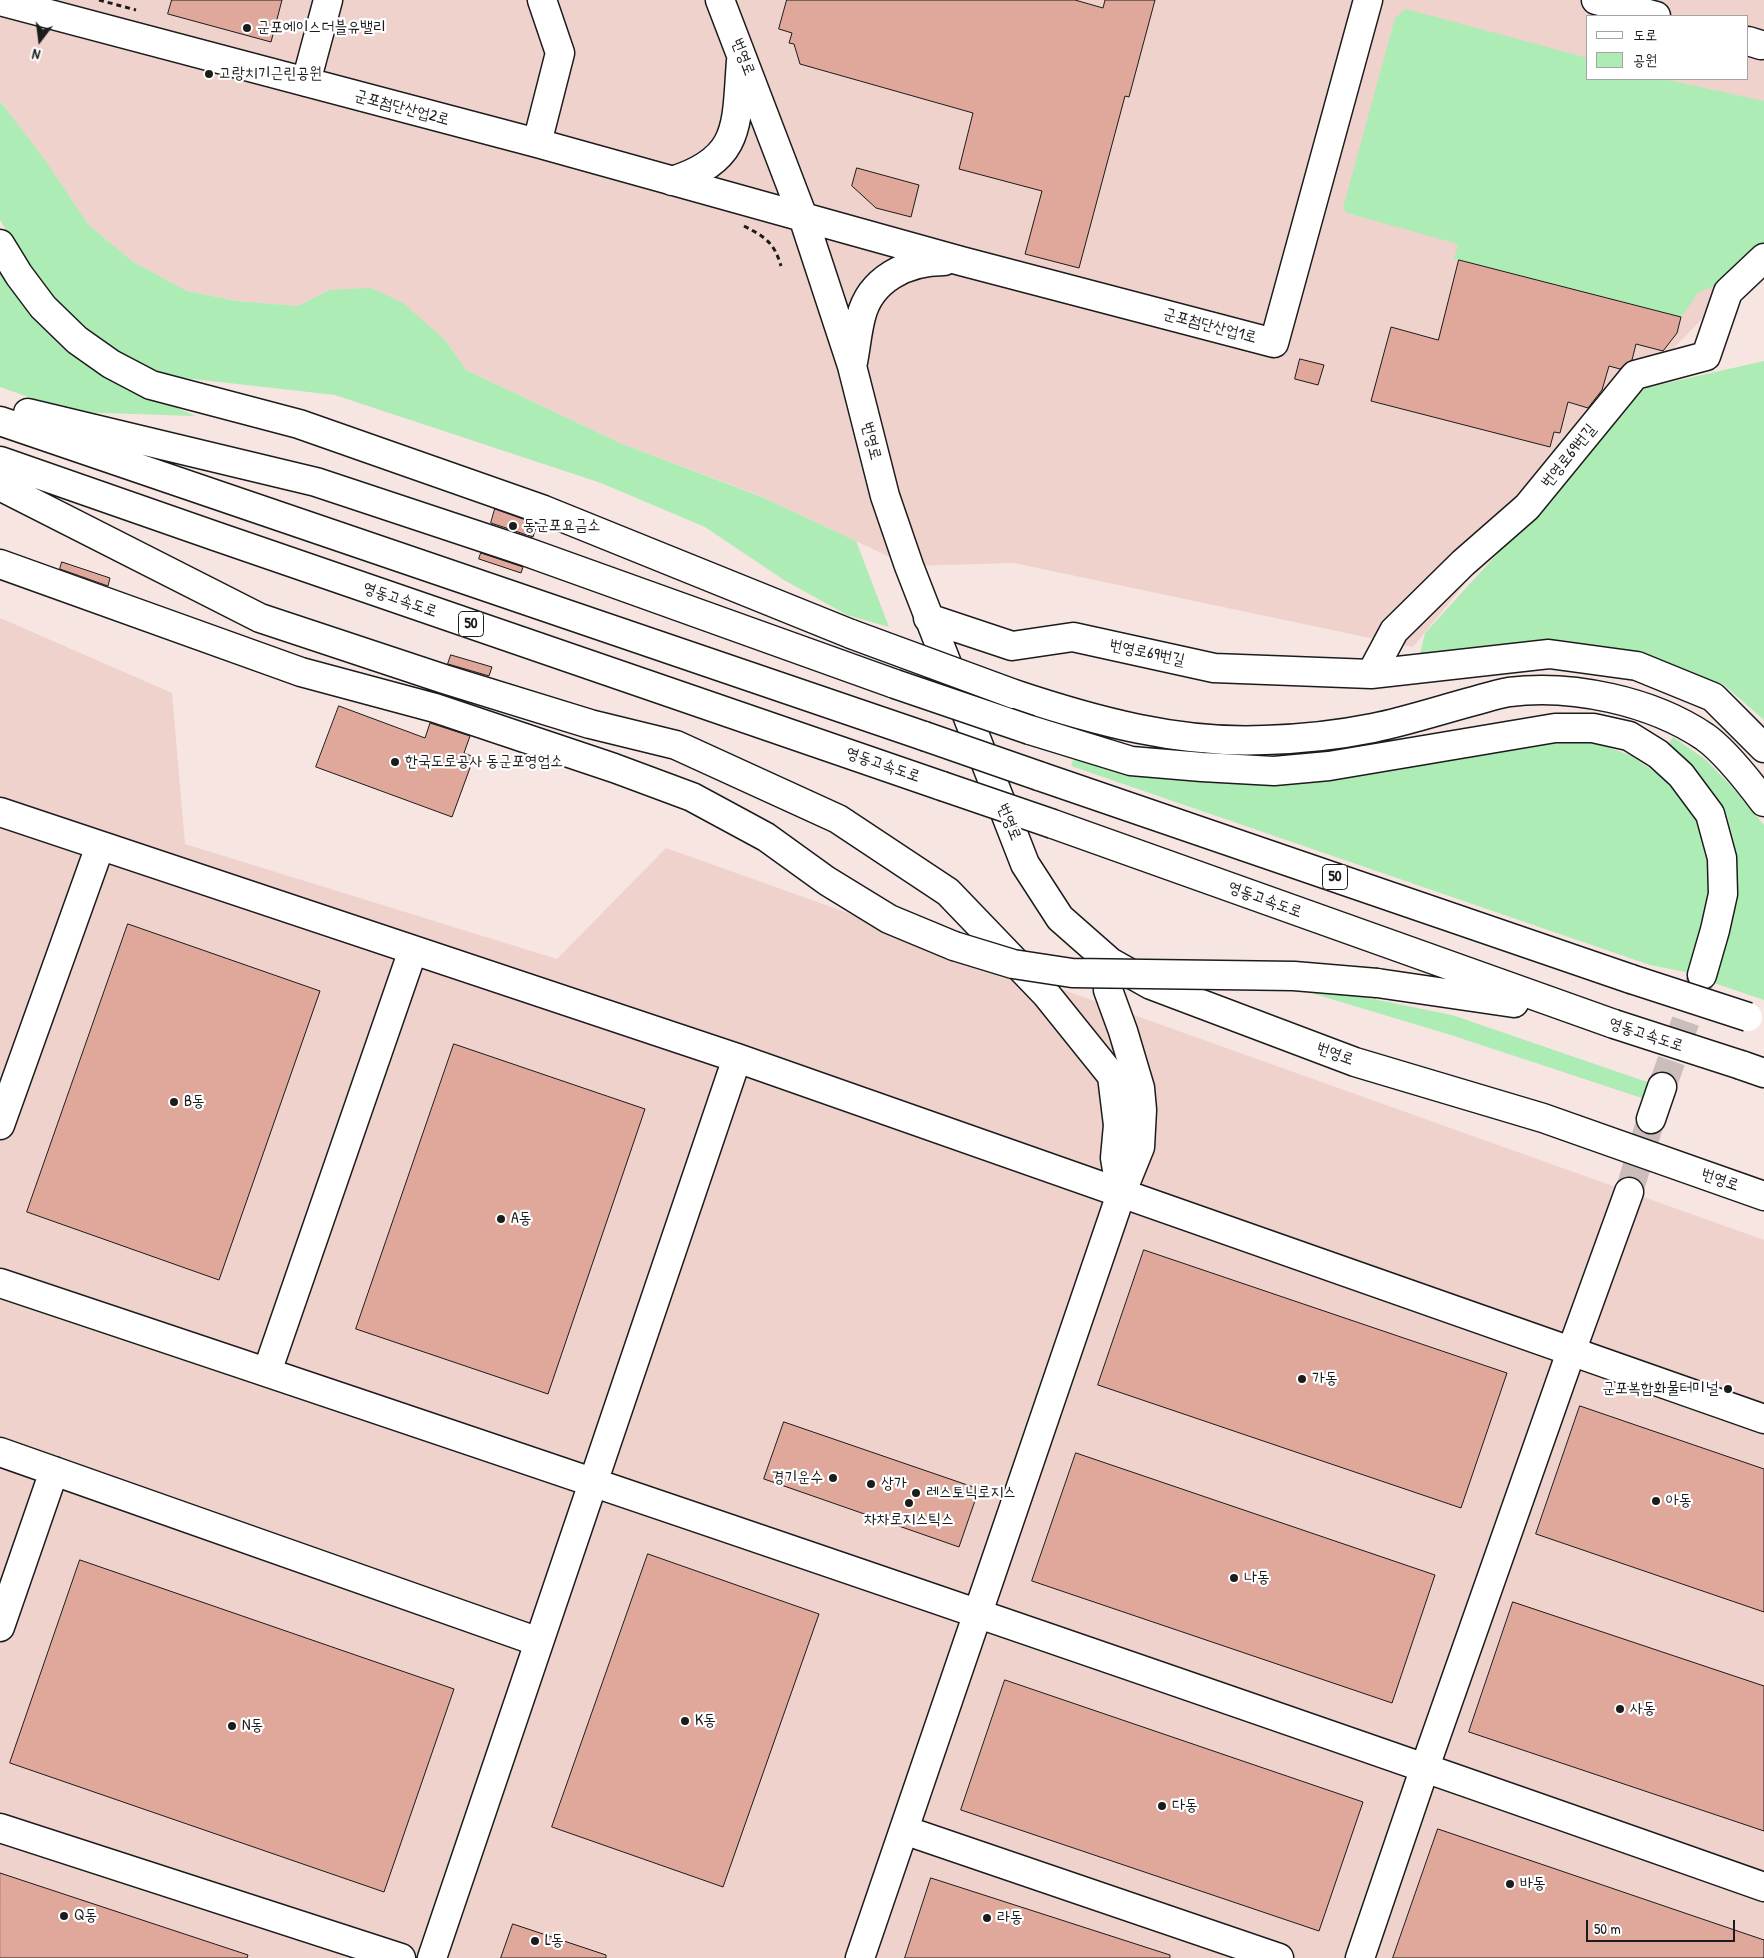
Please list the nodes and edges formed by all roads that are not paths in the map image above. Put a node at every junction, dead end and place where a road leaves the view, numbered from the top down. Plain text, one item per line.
1 (328, 0) edge
2 (542, 0) edge
3 (720, 0) edge
4 (1368, 0) edge
5 (1596, 0) edge
6 (0, 1) edge
7 (1652, 15) edge
8 (742, 55) junction
9 (306, 82) junction
10 (537, 143) junction
11 (672, 181) junction
12 (803, 217) junction
13 (0, 244) edge
14 (1764, 258) edge
15 (961, 261) junction
16 (852, 366) junction
17 (0, 407) edge
18 (0, 421) edge
19 (0, 461) edge
20 (0, 486) edge
21 (0, 564) edge
22 (928, 618) junction
23 (1371, 674) junction
24 (1764, 748) edge
25 (1764, 802) edge
26 (0, 812) edge
27 (100, 846) junction
28 (413, 950) junction
29 (1110, 962) junction
30 (1702, 975) tunnel mouth
31 (1582, 1014) junction
32 (1756, 1020) edge
33 (738, 1058) junction
34 (1752, 1069) edge
35 (1662, 1087) tunnel mouth
36 (1651, 1119) tunnel mouth
37 (0, 1126) edge
38 (1629, 1192) tunnel mouth
39 (1121, 1194) junction
40 (1764, 1196) edge
41 (0, 1282) edge
42 (1571, 1352) junction
43 (267, 1372) junction
44 (1764, 1419) edge
45 (0, 1452) edge
46 (54, 1471) junction
47 (594, 1481) junction
48 (978, 1613) junction
49 (0, 1627) edge
50 (539, 1642) junction
51 (1425, 1767) junction
52 (0, 1828) edge
53 (904, 1830) junction
54 (1764, 1887) edge
55 (401, 1958) edge
56 (432, 1958) edge
57 (860, 1958) edge
58 (1279, 1958) edge
59 (1360, 1958) edge

1 - 9 main road
2 - 10 main road
3 - 8 main road, 번영로
4 - 15 main road, 군포첨단산업1로
5 - 7 main road
6 - 9 main road, 군포첨단산업2로
8 - 11 main road
8 - 12 main road, 번영로
9 - 10 main road, 군포첨단산업2로
10 - 11 main road, 군포첨단산업2로
11 - 12 main road, 군포첨단산업2로
12 - 15 main road, 군포첨단산업1로
12 - 16 main road, 번영로
13 - 25 main road, bridge
14 - 23 main road, 번영로69번길
15 - 16 main road
16 - 22 main road, 번영로
17 - 30 main road, bridge
18 - 32 main road, 50, bridge
19 - 31 main road, 영동고속도로 / 50, bridge
20 - 39 main road
21 - 31 main road, bridge
22 - 23 main road, 번영로69번길
22 - 29 main road, 번영로
23 - 24 main road, 번영로69번길
26 - 27 main road
27 - 28 main road
27 - 37 main road
28 - 33 main road
28 - 43 main road
29 - 39 main road
29 - 40 main road, 번영로
31 - 34 main road, 영동고속도로 / 50, bridge
33 - 39 main road
33 - 47 main road
35 - 36 main road
38 - 42 main road
39 - 42 main road
39 - 48 main road
41 - 43 main road
42 - 44 main road
42 - 51 main road
43 - 47 main road
45 - 46 main road
46 - 49 main road
46 - 50 main road
47 - 48 main road
47 - 50 main road
48 - 51 main road
48 - 53 main road
50 - 56 main road
51 - 54 main road
51 - 59 main road
52 - 55 main road
53 - 57 main road
53 - 58 main road

